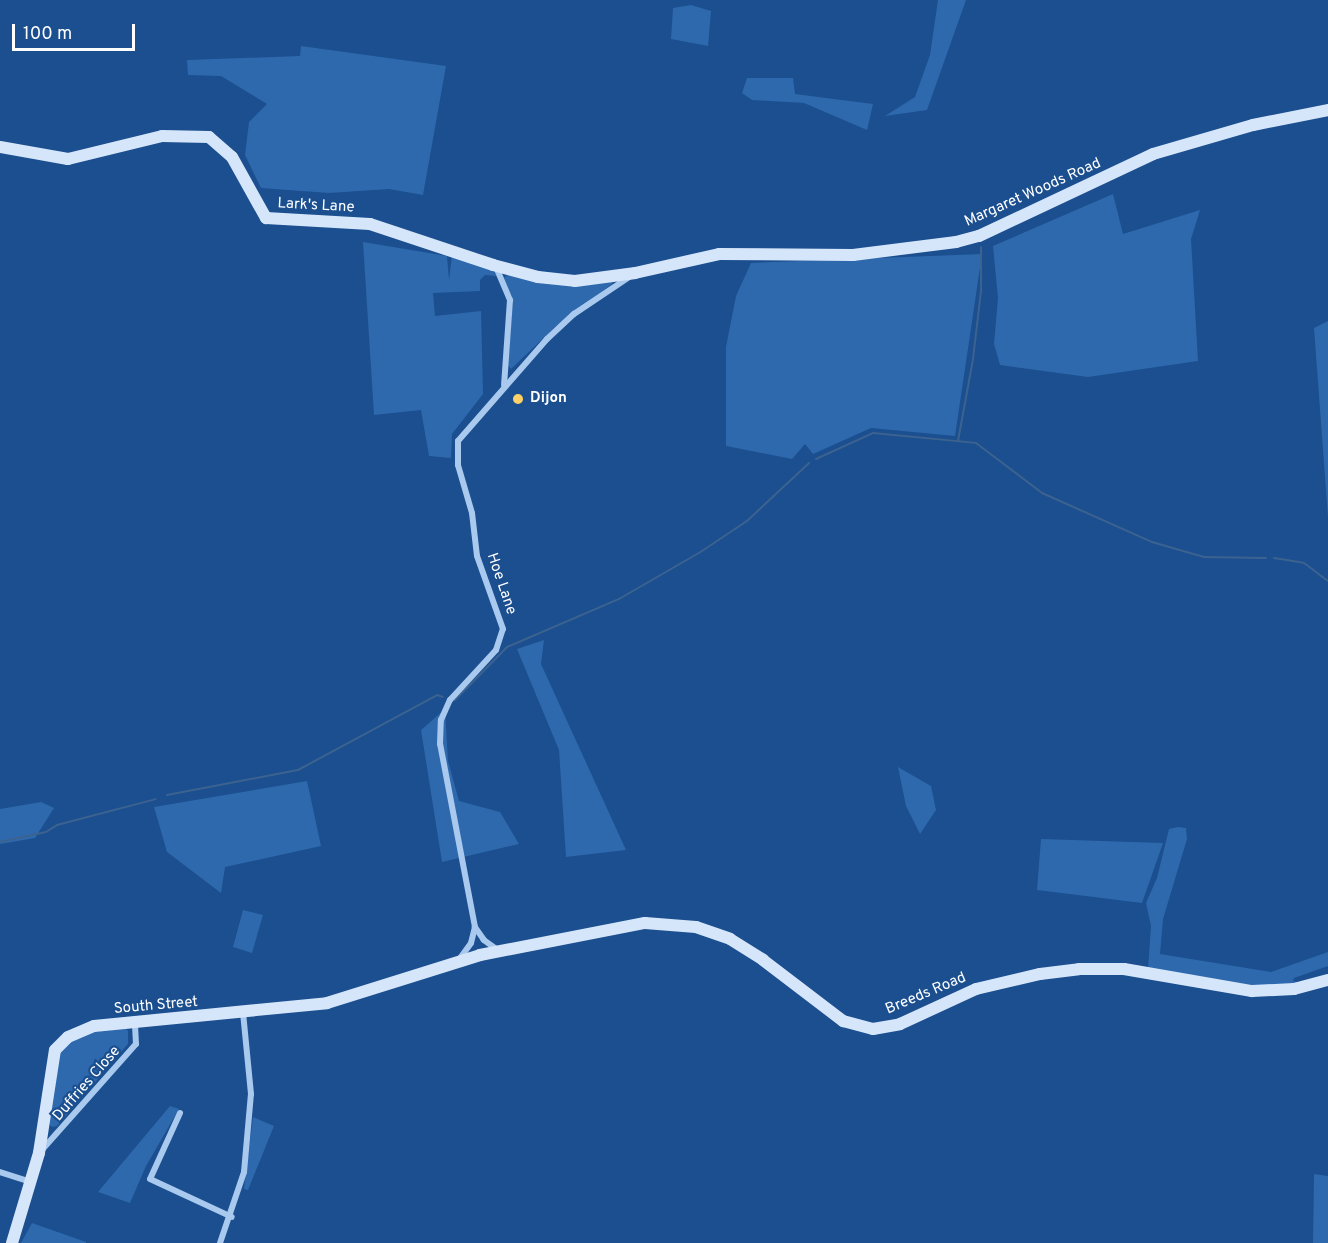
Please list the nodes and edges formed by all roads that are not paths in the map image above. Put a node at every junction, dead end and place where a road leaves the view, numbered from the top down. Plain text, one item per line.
1 (1328, 110) edge
2 (0, 147) edge
3 (493, 265) junction
4 (634, 273) junction
5 (504, 386) junction
6 (475, 927) junction
7 (499, 951) junction
8 (458, 961) junction
9 (1328, 981) edge
10 (243, 1013) junction
11 (135, 1023) junction
12 (180, 1113) dead end
13 (39, 1153) junction
14 (0, 1172) edge
15 (32, 1182) junction
16 (232, 1217) junction
17 (12, 1243) edge
18 (220, 1243) edge

1 - 4 street, Margaret Woods Road
2 - 3 street, Lark's Lane
3 - 4 street, Lark's Lane
3 - 5 street
4 - 5 street, Hoe Lane
5 - 6 street, Hoe Lane
6 - 7 street
6 - 8 street
7 - 8 street, Breeds Road
7 - 9 street, Breeds Road
8 - 10 street, South Street
10 - 11 street, South Street
10 - 16 street
11 - 13 street, Duffries Close
11 - 13 street, South Street
12 - 16 street
13 - 15 street, South Street
14 - 15 street
15 - 17 street, South Street
16 - 18 street

